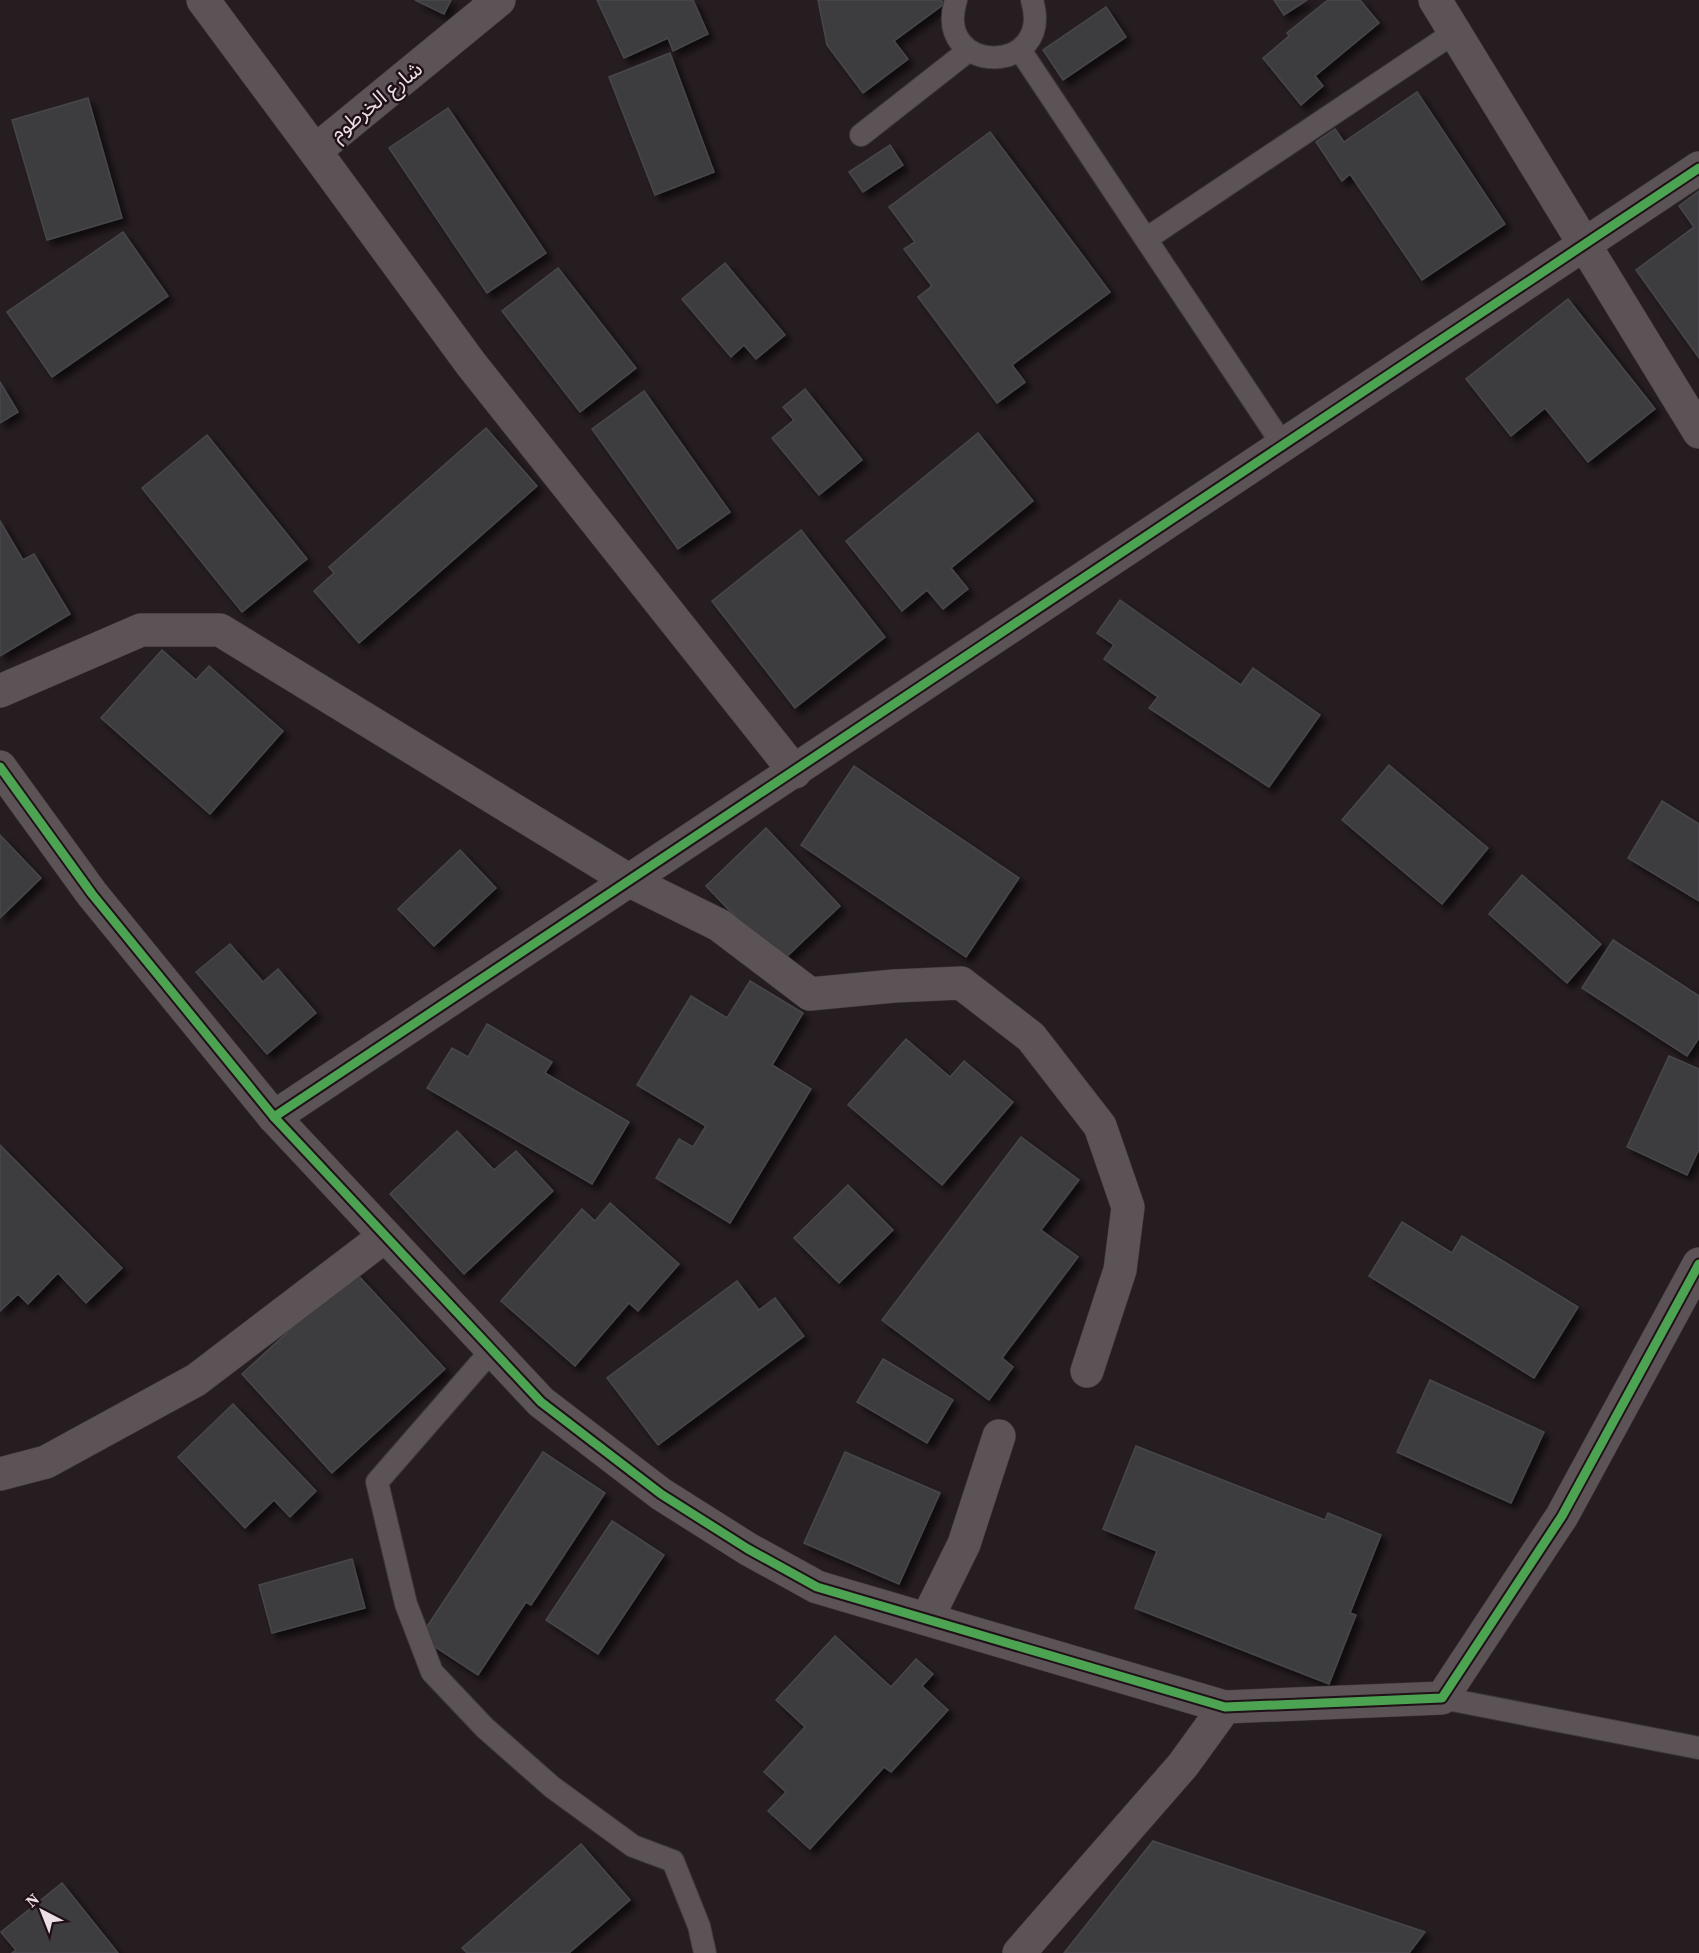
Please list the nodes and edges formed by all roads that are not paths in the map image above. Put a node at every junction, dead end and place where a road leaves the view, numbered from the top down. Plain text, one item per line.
1 (203, 0) edge
2 (499, 0) edge
3 (956, 0) edge
4 (1032, 0) edge
5 (1435, 0) edge
6 (1455, 32) junction
7 (1020, 50) junction
8 (968, 51) junction
9 (861, 135) dead end
10 (315, 151) junction
11 (1699, 168) edge
12 (1146, 239) junction
13 (1582, 244) junction
14 (1699, 432) edge
15 (1283, 445) junction
16 (0, 691) edge
17 (0, 767) edge
18 (795, 772) junction
19 (630, 881) junction
20 (274, 1117) junction
21 (385, 1236) junction
22 (1699, 1264) edge
23 (492, 1350) junction
24 (1087, 1371) dead end
25 (999, 1436) dead end
26 (0, 1474) edge
27 (927, 1619) junction
28 (1442, 1698) junction
29 (1226, 1707) junction
30 (1699, 1748) edge
31 (705, 1953) edge
32 (1019, 1953) edge

1 - 10 street, شارع الخرطوم
2 - 10 street, شارع الخرطوم
3 - 8 lane
4 - 7 lane
5 - 6 street
6 - 12 lane
6 - 13 street
7 - 8 lane
7 - 12 lane
8 - 9 lane
10 - 18 street
11 - 13 street
12 - 15 lane
13 - 14 street
13 - 15 street
15 - 18 street
16 - 19 street
17 - 20 street
18 - 19 street
19 - 20 street
19 - 24 street
20 - 21 street
21 - 23 street
21 - 26 street
22 - 28 street
23 - 27 street
23 - 31 lane
25 - 27 street
27 - 29 street
28 - 29 street
28 - 30 lane
29 - 32 street

